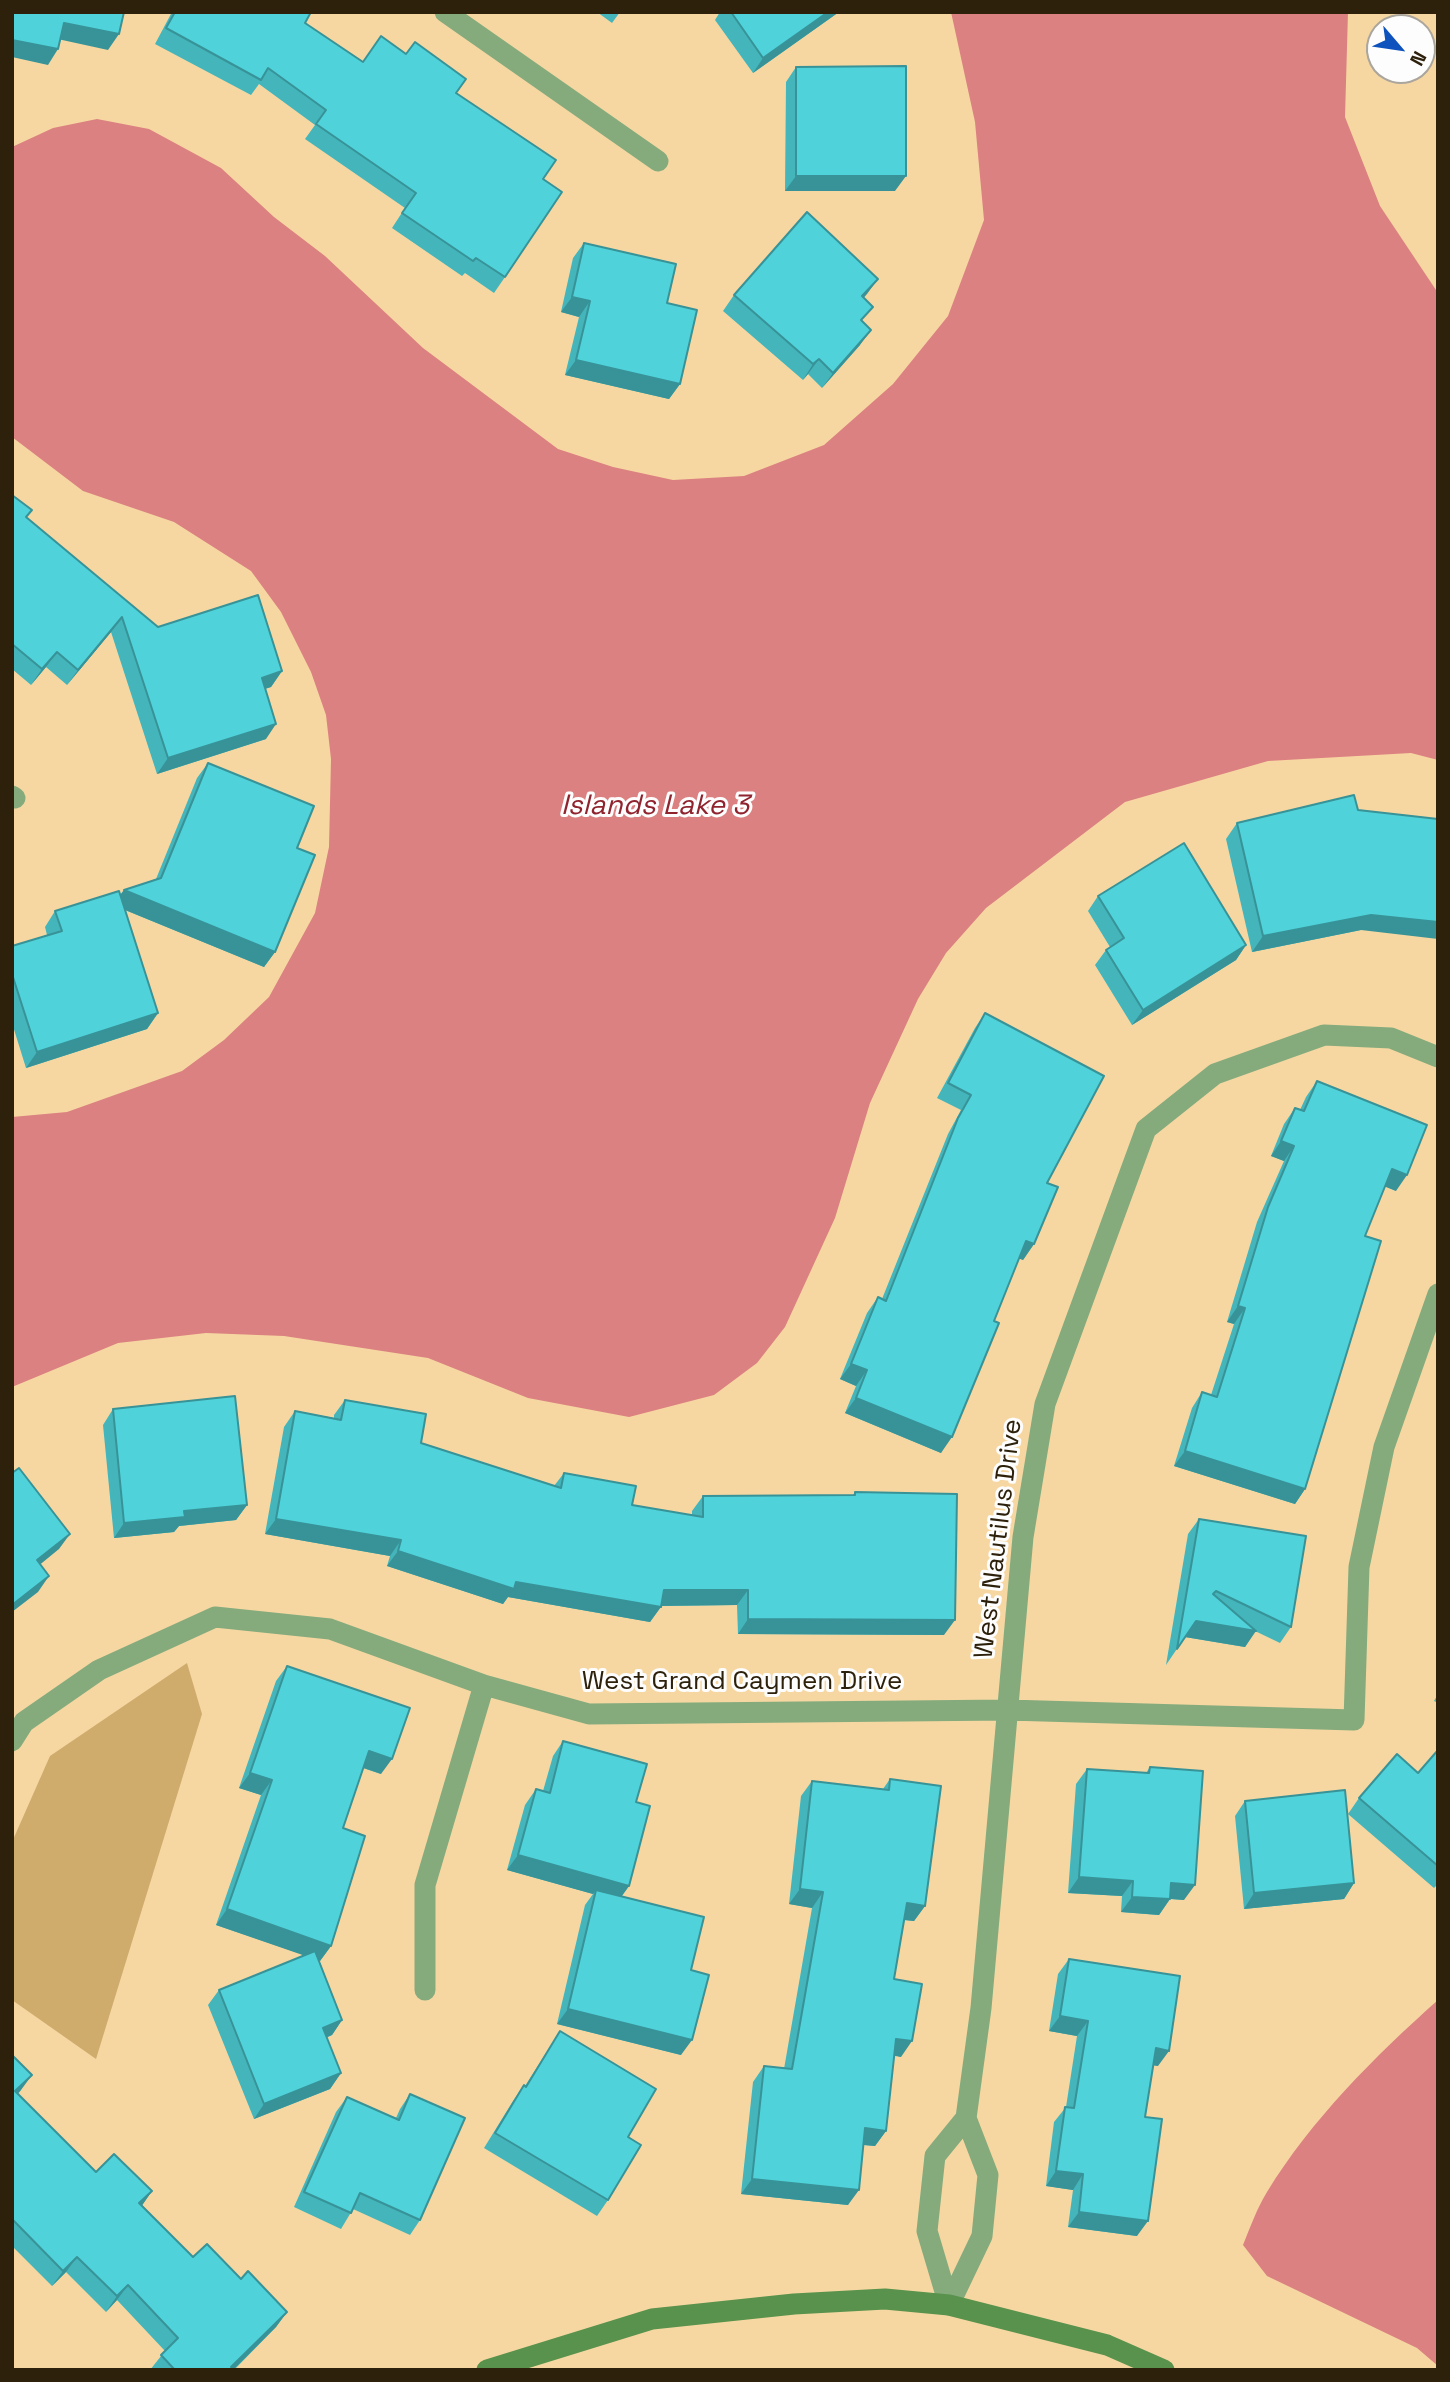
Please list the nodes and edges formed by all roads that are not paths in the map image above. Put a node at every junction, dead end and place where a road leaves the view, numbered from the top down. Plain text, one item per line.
1 (445, 12) edge
2 (658, 161) dead end
3 (1438, 1057) edge
4 (1438, 1294) edge
5 (484, 1685) junction
6 (1008, 1710) junction
7 (12, 1741) edge
8 (425, 1990) dead end
9 (966, 2118) junction
10 (949, 2305) junction
11 (487, 2370) edge
12 (1164, 2370) edge

1 - 2 street
3 - 6 street, West Nautilus Drive
4 - 6 street, West Grand Caymen Drive
5 - 6 street, West Grand Caymen Drive
5 - 7 street, West Grand Caymen Drive
5 - 8 street
6 - 9 street, West Nautilus Drive
9 - 10 street, West Nautilus Drive
9 - 10 street
10 - 11 street
10 - 12 street

